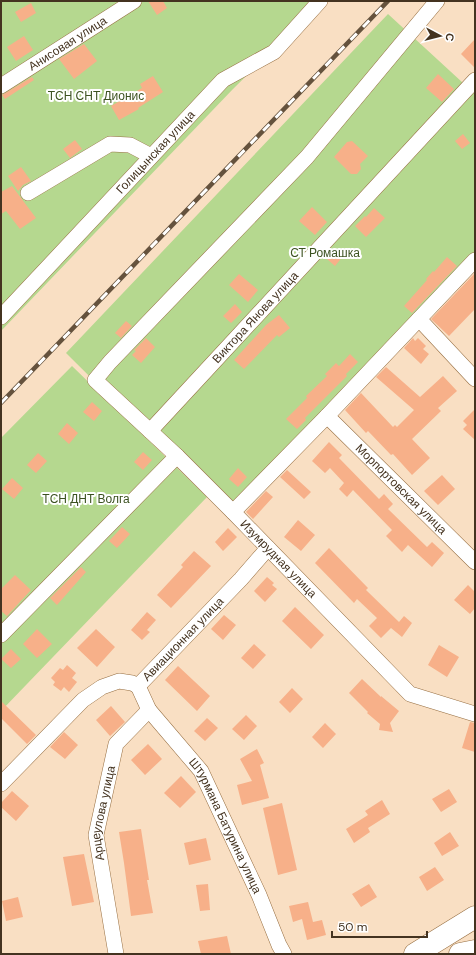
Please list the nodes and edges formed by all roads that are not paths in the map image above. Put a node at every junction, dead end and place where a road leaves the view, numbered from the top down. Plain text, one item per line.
1 (134, 1) edge
2 (320, 1) edge
3 (437, 1) edge
4 (475, 80) edge
5 (1, 86) edge
6 (151, 156) junction
7 (28, 193) dead end
8 (475, 260) edge
9 (1, 317) edge
10 (419, 319) junction
11 (475, 379) edge
12 (327, 416) junction
13 (150, 431) junction
14 (177, 456) junction
15 (233, 512) junction
16 (268, 548) junction
17 (475, 562) edge
18 (1, 635) edge
19 (138, 686) junction
20 (149, 710) junction
21 (475, 714) edge
22 (1, 784) edge
23 (475, 917) edge
24 (475, 951) edge
25 (116, 954) edge
26 (284, 954) edge
27 (415, 954) edge
28 (460, 954) edge

1 - 5 street, Анисовая улица
2 - 6 street, Голицынская улица
3 - 13 street, Изумрудная улица
4 - 13 street, Виктора Янова улица
6 - 7 street
6 - 9 street, Голицынская улица
8 - 10 street
10 - 11 street
10 - 12 street
12 - 15 street
12 - 17 street, Морпортовская улица
13 - 14 street, Изумрудная улица
14 - 15 street, Изумрудная улица
14 - 18 street
15 - 16 street, Изумрудная улица
16 - 19 street, Авиационная улица
16 - 21 street, Изумрудная улица
19 - 20 street
19 - 22 street, Авиационная улица
20 - 25 street, Арцеулова улица
20 - 26 street, Штурмана Батурина улица
23 - 27 main road
24 - 28 main road

